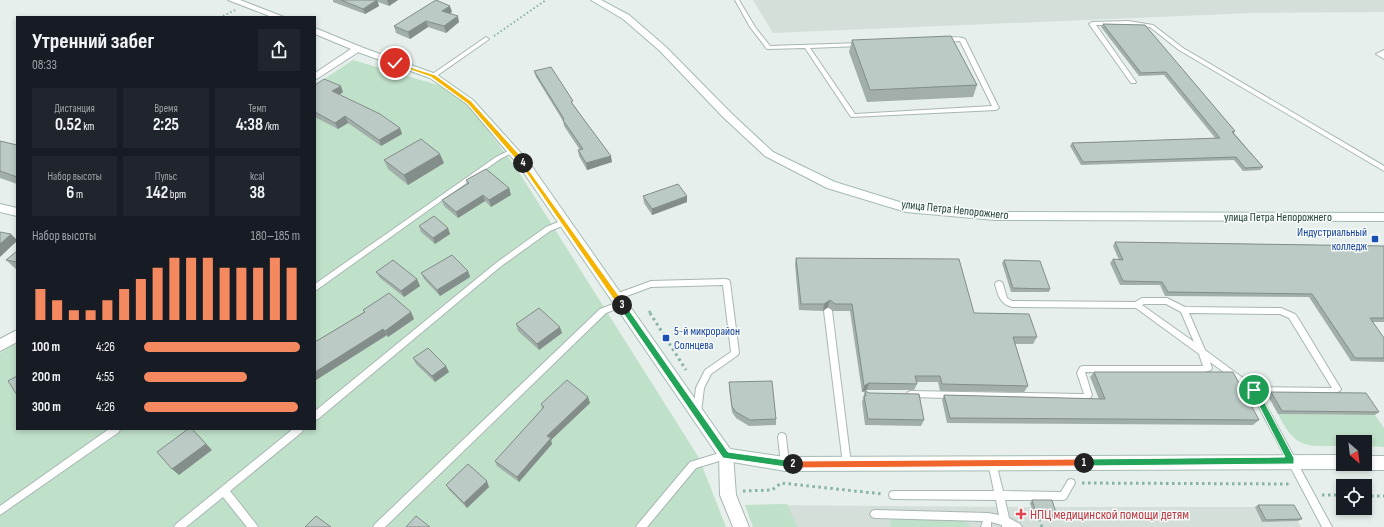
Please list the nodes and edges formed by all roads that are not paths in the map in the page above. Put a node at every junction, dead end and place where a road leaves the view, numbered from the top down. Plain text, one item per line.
1 (232, 0) edge
2 (595, 0) edge
3 (737, 0) edge
4 (277, 16) edge
5 (316, 31) edge
6 (486, 39) road end
7 (939, 40) edge
8 (869, 43) edge
9 (807, 46) junction
10 (358, 49) junction
11 (1384, 52) edge
12 (1384, 57) edge
13 (316, 76) edge
14 (433, 76) junction
15 (1133, 82) dead end
16 (512, 151) junction
17 (1384, 169) edge
18 (0, 208) edge
19 (16, 212) edge
20 (1384, 218) edge
21 (564, 222) junction
22 (998, 284) dead end
23 (316, 287) edge
24 (618, 300) junction
25 (1137, 305) junction
26 (1184, 310) junction
27 (828, 311) edge
28 (16, 336) edge
29 (0, 346) edge
30 (1202, 352) junction
31 (1254, 390) junction
32 (905, 394) edge
33 (316, 415) edge
34 (697, 415) junction
35 (115, 430) edge
36 (298, 430) edge
37 (782, 437) dead end
38 (726, 455) junction
39 (1291, 461) junction
40 (1336, 462) edge
41 (992, 463) junction
42 (1372, 463) edge
43 (1384, 463) edge
44 (785, 464) junction
45 (847, 464) junction
46 (1071, 483) road end
47 (224, 491) junction
48 (893, 495) road end
49 (999, 497) junction
50 (0, 511) edge
51 (875, 514) dead end
52 (988, 517) junction
53 (1006, 524) edge
54 (179, 527) edge
55 (253, 527) edge
56 (378, 527) edge
57 (641, 527) edge
58 (741, 527) edge
59 (986, 527) edge
60 (1017, 527) edge
61 (1327, 527) edge

1 - 4 street
2 - 20 street, улица Петра Непорожнего
3 - 9 lane
5 - 10 street
6 - 14 lane
7 - 9 lane
8 - 9 lane
10 - 13 street
10 - 14 street
11 - 12 lane
14 - 16 street
15 - 17 lane
16 - 21 street
16 - 23 lane
18 - 19 street
21 - 24 street
21 - 33 lane
22 - 25 lane
24 - 34 street
24 - 34 lane
24 - 56 lane
25 - 26 lane
25 - 30 lane
26 - 30 lane
26 - 31 lane
27 - 45 lane
28 - 29 street
30 - 31 lane
30 - 32 lane
31 - 39 lane
34 - 38 street
35 - 50 lane
36 - 47 lane
37 - 44 lane
38 - 44 street
38 - 57 lane
38 - 58 street
39 - 40 street
39 - 41 street
39 - 61 lane
41 - 45 street
41 - 49 lane
42 - 43 street
44 - 45 street
46 - 49 lane
47 - 54 lane
47 - 55 lane
48 - 49 lane
49 - 53 lane
51 - 52 lane
52 - 53 lane
52 - 59 lane
53 - 60 lane

